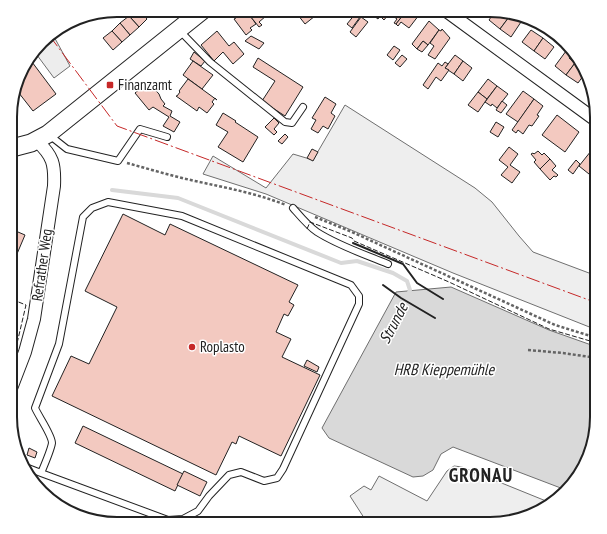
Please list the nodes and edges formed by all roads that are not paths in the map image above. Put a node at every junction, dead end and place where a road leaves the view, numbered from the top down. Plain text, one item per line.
1 (195, 17) edge
2 (454, 17) edge
3 (179, 30) junction
4 (303, 107) dead end
5 (590, 117) edge
6 (167, 137) dead end
7 (43, 138) junction
8 (17, 146) edge
9 (292, 208) dead end
10 (388, 264) dead end
11 (17, 374) edge
12 (32, 469) edge
13 (41, 473) junction
14 (160, 517) edge
15 (187, 517) edge

1 - 3 main road
2 - 5 street
3 - 4 lane
3 - 7 main road
6 - 7 lane
7 - 8 main road
7 - 11 street, Refrather Weg
9 - 10 lane
12 - 13 lane
13 - 14 lane
13 - 15 lane

